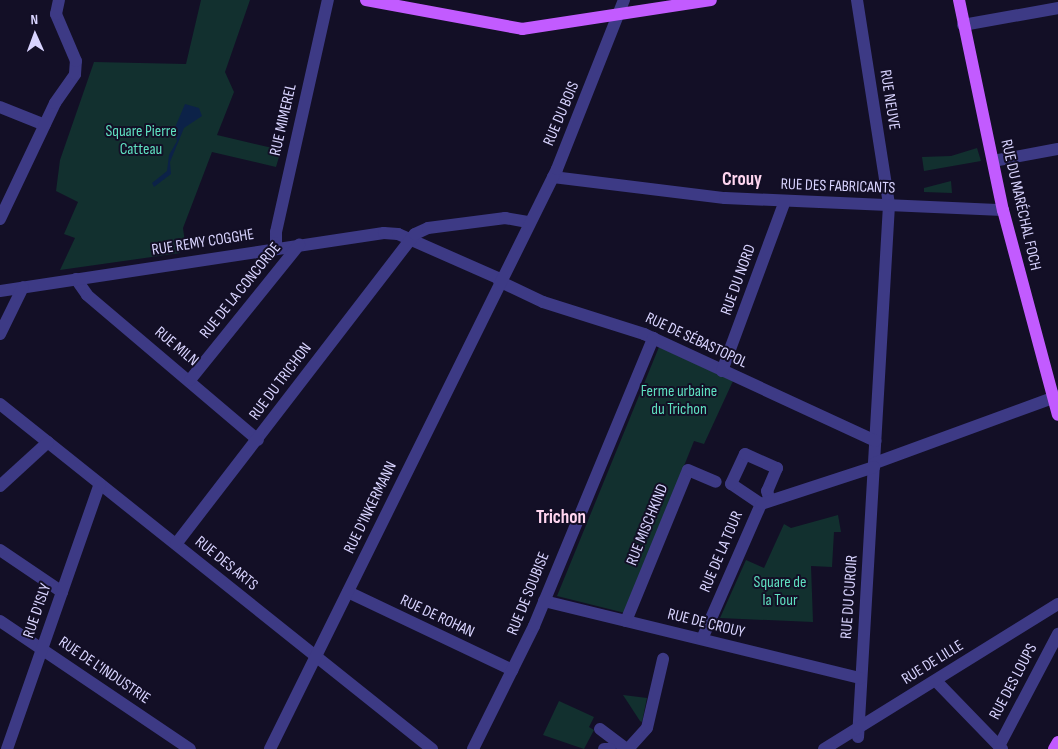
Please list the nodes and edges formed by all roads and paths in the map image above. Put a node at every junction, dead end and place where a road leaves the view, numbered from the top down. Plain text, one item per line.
1 (58, 0) edge
2 (328, 0) edge
3 (366, 0) edge
4 (624, 0) edge
5 (711, 0) edge
6 (857, 0) edge
7 (959, 0) edge
8 (1058, 8) edge
9 (620, 15) junction
10 (963, 25) junction
11 (0, 107) edge
12 (45, 125) junction
13 (1058, 149) edge
14 (993, 160) junction
15 (553, 177) junction
16 (786, 201) junction
17 (889, 205) junction
18 (1003, 210) junction
19 (0, 219) edge
20 (528, 222) junction
21 (410, 239) junction
22 (298, 245) junction
23 (276, 249) junction
24 (76, 279) junction
25 (500, 280) junction
26 (23, 287) junction
27 (0, 290) edge
28 (0, 334) edge
29 (652, 338) junction
30 (722, 371) junction
31 (190, 380) junction
32 (1055, 397) edge
33 (0, 404) edge
34 (1058, 416) edge
35 (258, 440) junction
36 (876, 441) junction
37 (48, 442) junction
38 (874, 465) junction
39 (716, 482) dead end
40 (100, 484) junction
41 (0, 486) edge
42 (176, 544) junction
43 (0, 550) edge
44 (62, 592) junction
45 (348, 592) junction
46 (544, 600) junction
47 (1058, 604) edge
48 (0, 621) edge
49 (626, 621) junction
50 (1058, 634) edge
51 (702, 640) junction
52 (42, 649) junction
53 (315, 656) junction
54 (663, 659) dead end
55 (512, 670) junction
56 (861, 678) junction
57 (936, 681) junction
58 (600, 729) dead end
59 (858, 732) junction
60 (1058, 742) edge
61 (1000, 747) edge
62 (7, 749) edge
63 (190, 749) edge
64 (270, 749) edge
65 (432, 749) edge
66 (473, 749) edge
67 (604, 749) edge
68 (610, 749) edge
69 (628, 749) edge
70 (824, 749) edge
71 (1054, 749) edge

1 - 12 street
2 - 23 street, RUE MIMEREL
3 - 9 main road
4 - 9 street, RUE DU BOIS
5 - 9 main road
6 - 17 street, RUE NEUVE
7 - 10 main road, RUE DU MARÉCHAL FOCH
8 - 10 street
9 - 15 street, RUE DU BOIS
10 - 14 main road, RUE DU MARÉCHAL FOCH
11 - 12 street
12 - 19 street
13 - 14 street
14 - 18 main road, RUE DU MARÉCHAL FOCH
15 - 16 street, RUE DES FABRICANTS
15 - 20 street, RUE DU BOIS
16 - 17 street, RUE DES FABRICANTS
16 - 30 street, RUE DU NORD
17 - 18 street, RUE DES FABRICANTS
17 - 36 street
18 - 32 main road, RUE DU MARÉCHAL FOCH
20 - 21 street
20 - 25 street, RUE D'INKERMANN
21 - 22 street, RUE REMY COGGHE
21 - 25 street, RUE DE SÉBASTOPOL
21 - 35 street, RUE DU TRICHON
22 - 23 street, RUE REMY COGGHE
22 - 31 street, RUE DE LA CONCORDE
23 - 24 street, RUE REMY COGGHE
24 - 26 street, RUE REMY COGGHE
24 - 31 street, RUE MILN
25 - 29 street, RUE DE SÉBASTOPOL
25 - 45 street, RUE D'INKERMANN
26 - 27 street, RUE REMY COGGHE
26 - 28 street
29 - 30 street, RUE DE SÉBASTOPOL
29 - 46 street, RUE DE SOUBISE
30 - 36 street, RUE DE SÉBASTOPOL
31 - 35 street, RUE MILN
32 - 34 main road, RUE DU MARÉCHAL FOCH
32 - 38 street
33 - 37 street, RUE DES ARTS
35 - 42 street, RUE DU TRICHON
36 - 38 street, RUE DU CUROIR
37 - 40 street, RUE DES ARTS
37 - 41 street
38 - 51 street, RUE DE LA TOUR
38 - 56 street, RUE DU CUROIR
39 - 49 street, RUE MISCHKIND
40 - 42 street, RUE DES ARTS
40 - 44 street, RUE D'ISLY
42 - 53 street, RUE DES ARTS
43 - 44 street
44 - 52 street, RUE D'ISLY
45 - 53 street, RUE D'INKERMANN
45 - 55 street, RUE DE ROHAN
46 - 49 street, RUE DE CROUY
46 - 55 street, RUE DE SOUBISE
47 - 57 street, RUE DE LILLE
48 - 52 street, RUE DE L'INDUSTRIE
49 - 51 street, RUE DE CROUY
50 - 61 street, RUE DES LOUPS
51 - 56 street, RUE DE CROUY
52 - 62 street, RUE D'ISLY
52 - 63 street, RUE DE L'INDUSTRIE
53 - 64 street, RUE D'INKERMANN
53 - 65 street, RUE DES ARTS
54 - 69 street
55 - 66 street, RUE DE SOUBISE
56 - 59 street, RUE DU CUROIR
57 - 59 street, RUE DE LILLE
57 - 61 street
58 - 69 street
59 - 70 street, RUE DE LILLE
60 - 71 main road
67 - 68 street

